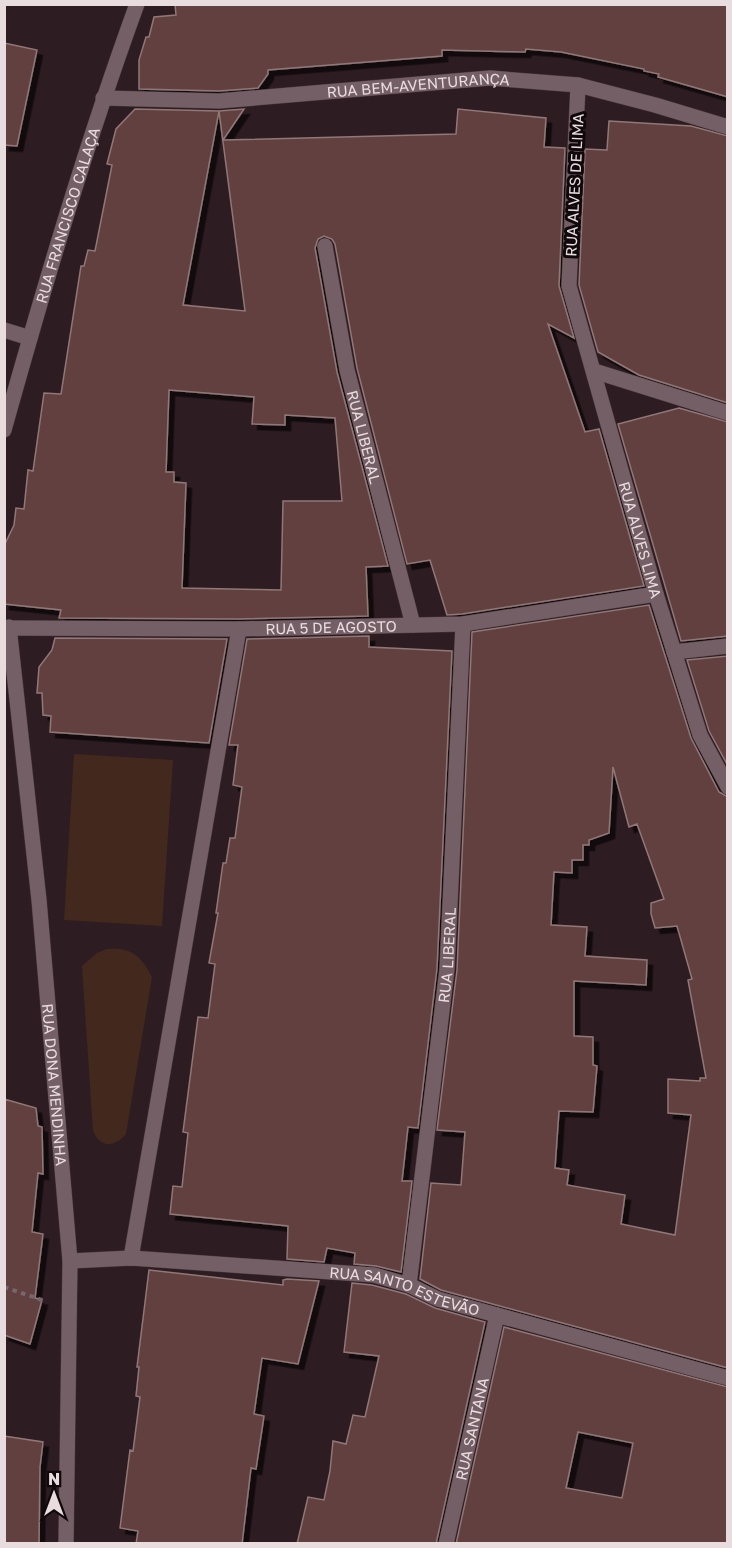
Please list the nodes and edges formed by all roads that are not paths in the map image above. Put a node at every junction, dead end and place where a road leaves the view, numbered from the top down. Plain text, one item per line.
1 (137, 4) edge
2 (578, 85) junction
3 (103, 98) junction
4 (728, 128) edge
5 (325, 246) dead end
6 (569, 285) joint
7 (4, 330) edge
8 (30, 338) junction
9 (594, 371) junction
10 (728, 413) edge
11 (4, 430) edge
12 (656, 594) junction
13 (463, 624) junction
14 (413, 626) junction
15 (7, 628) edge
16 (238, 629) junction
17 (728, 646) edge
18 (674, 652) junction
19 (728, 788) edge
20 (131, 1258) junction
21 (70, 1261) junction
22 (409, 1284) junction
23 (497, 1315) junction
24 (728, 1378) edge
25 (66, 1544) edge
26 (446, 1544) edge

1 - 3 street, RUA FRANCISCO CALAÇA
2 - 3 street, RUA BEM-AVENTURANÇA
2 - 4 street, RUA BEM-AVENTURANÇA
2 - 6 street, RUA ALVES DE LIMA
3 - 8 street, RUA FRANCISCO CALAÇA
5 - 14 street, RUA LIBERAL
6 - 9 street, RUA ALVES LIMA
7 - 8 street
8 - 11 street, RUA FRANCISCO CALAÇA
9 - 10 street
9 - 12 street, RUA ALVES LIMA
12 - 13 street, RUA 5 DE AGOSTO
12 - 18 street, RUA ALVES LIMA
13 - 14 street, RUA 5 DE AGOSTO
13 - 22 street, RUA LIBERAL
14 - 16 street, RUA 5 DE AGOSTO
15 - 16 street, RUA 5 DE AGOSTO
15 - 21 street, RUA DONA MENDINHA
16 - 20 street
17 - 18 street
18 - 19 street, RUA ALVES LIMA
20 - 21 street, RUA SANTO ESTEVÃO
20 - 22 street, RUA SANTO ESTEVÃO
21 - 25 street, RUA DONA MENDINHA
22 - 23 street, RUA SANTO ESTEVÃO
23 - 24 street, RUA SANTO ESTEVÃO
23 - 26 street, RUA SANTANA

